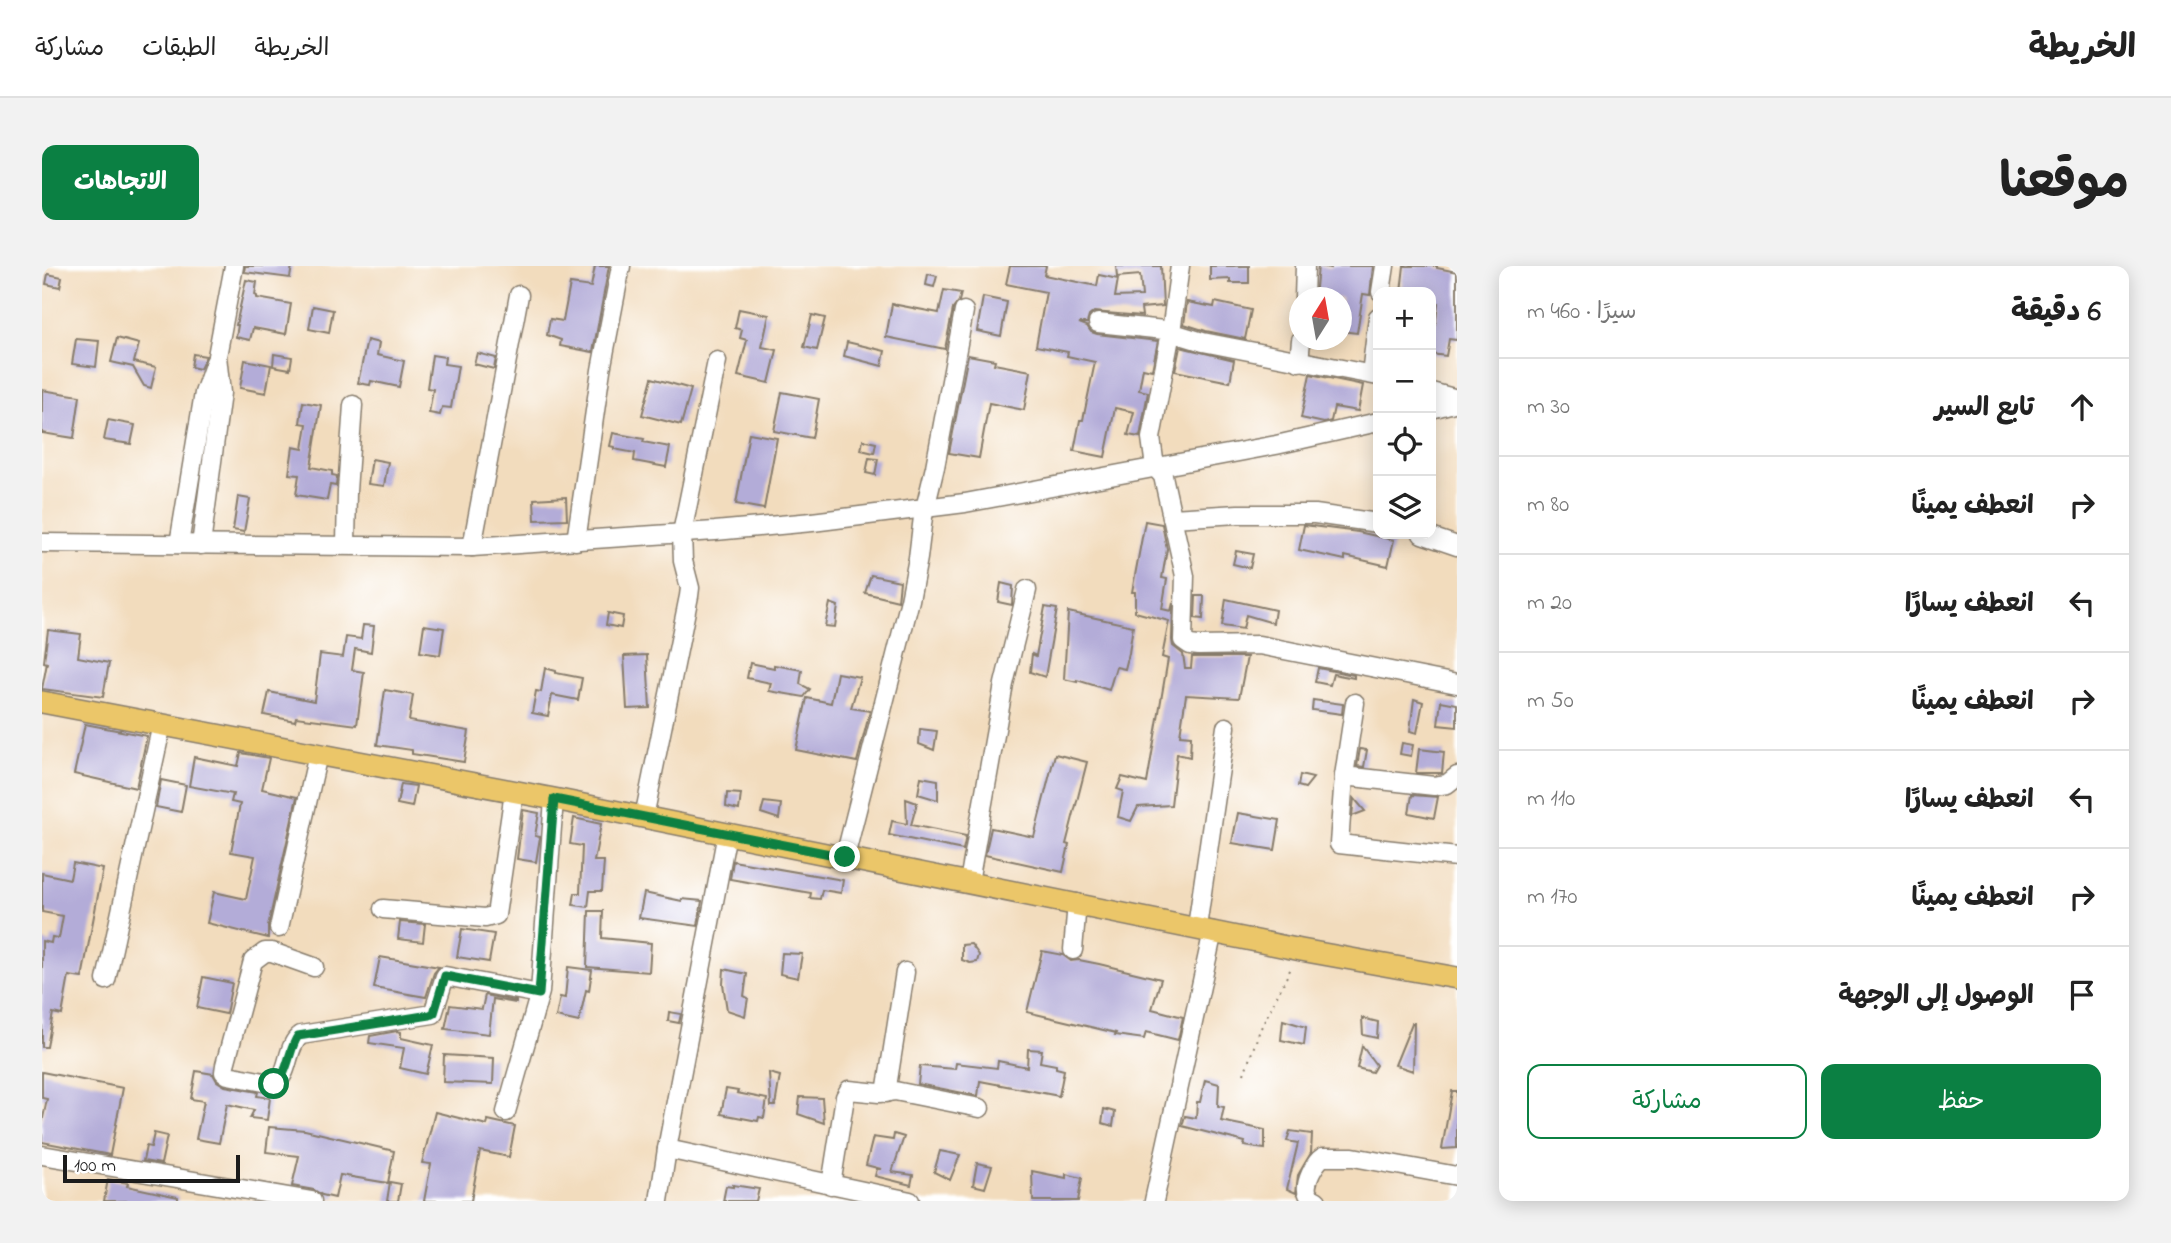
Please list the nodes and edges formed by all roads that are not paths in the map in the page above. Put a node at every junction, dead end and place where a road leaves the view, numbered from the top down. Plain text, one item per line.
1 (234, 266) edge
2 (621, 266) edge
3 (1180, 266) edge
4 (1305, 266) edge
5 (1385, 266) edge
6 (1304, 287) edge
7 (1382, 287) edge
8 (519, 295) dead end
9 (964, 311) dead end
10 (1098, 323) dead end
11 (1171, 332) junction
12 (1300, 350) edge
13 (217, 356) junction
14 (717, 361) dead end
15 (1299, 362) junction
16 (1373, 375) edge
17 (1436, 394) edge
18 (1457, 401) edge
19 (354, 405) dead end
20 (1436, 407) edge
21 (1373, 423) edge
22 (1155, 467) junction
23 (924, 508) junction
24 (1172, 518) junction
25 (1373, 522) edge
26 (682, 533) junction
27 (1436, 539) edge
28 (576, 541) junction
29 (42, 543) edge
30 (179, 544) junction
31 (346, 544) junction
32 (201, 545) junction
33 (1457, 546) edge
34 (472, 547) junction
35 (1027, 590) dead end
36 (1457, 684) edge
37 (42, 702) edge
38 (1355, 703) dead end
39 (162, 724) junction
40 (1226, 727) dead end
41 (318, 754) junction
42 (1344, 776) junction
43 (1457, 776) edge
44 (514, 792) junction
45 (554, 799) junction
46 (643, 817) junction
47 (727, 833) junction
48 (845, 857) junction
49 (1457, 857) edge
50 (968, 882) junction
51 (1077, 903) junction
52 (383, 909) dead end
53 (279, 928) dead end
54 (1205, 929) junction
55 (1073, 950) dead end
56 (314, 967) dead end
57 (905, 972) dead end
58 (1457, 978) edge
59 (106, 980) dead end
60 (539, 994) junction
61 (886, 1093) junction
62 (980, 1108) dead end
63 (506, 1112) dead end
64 (667, 1149) junction
65 (42, 1155) edge
66 (1457, 1176) edge
67 (831, 1185) junction
68 (312, 1201) edge
69 (659, 1201) edge
70 (910, 1201) edge
71 (1154, 1201) edge
72 (1317, 1201) edge

1 - 13 street
2 - 28 street
3 - 11 street
4 - 6 street
5 - 7 street
8 - 34 street
9 - 23 street
10 - 11 street
11 - 15 street
11 - 22 street
12 - 15 street
13 - 30 street
13 - 32 street
14 - 26 street
15 - 16 street
17 - 18 street
18 - 20 street
19 - 31 street
21 - 22 street
22 - 23 street
22 - 24 street
23 - 26 street
23 - 48 street
24 - 25 street
24 - 36 street
26 - 28 street
26 - 46 street
27 - 33 street
28 - 34 street
29 - 30 street
30 - 32 street
31 - 32 street
31 - 34 street
35 - 50 street
37 - 39 main road
38 - 42 street
39 - 41 main road
39 - 59 street
40 - 54 street
41 - 44 main road
41 - 53 street
42 - 43 street
42 - 49 street
44 - 45 main road
44 - 52 street
45 - 46 main road
45 - 60 street
46 - 47 main road
47 - 48 main road
47 - 64 street
48 - 50 main road
50 - 51 main road
51 - 54 main road
51 - 55 street
54 - 58 main road
54 - 71 street
56 - 60 street
57 - 61 street
60 - 63 street
61 - 62 street
61 - 67 street
64 - 67 street
64 - 69 street
65 - 68 street
66 - 72 street
67 - 70 street

